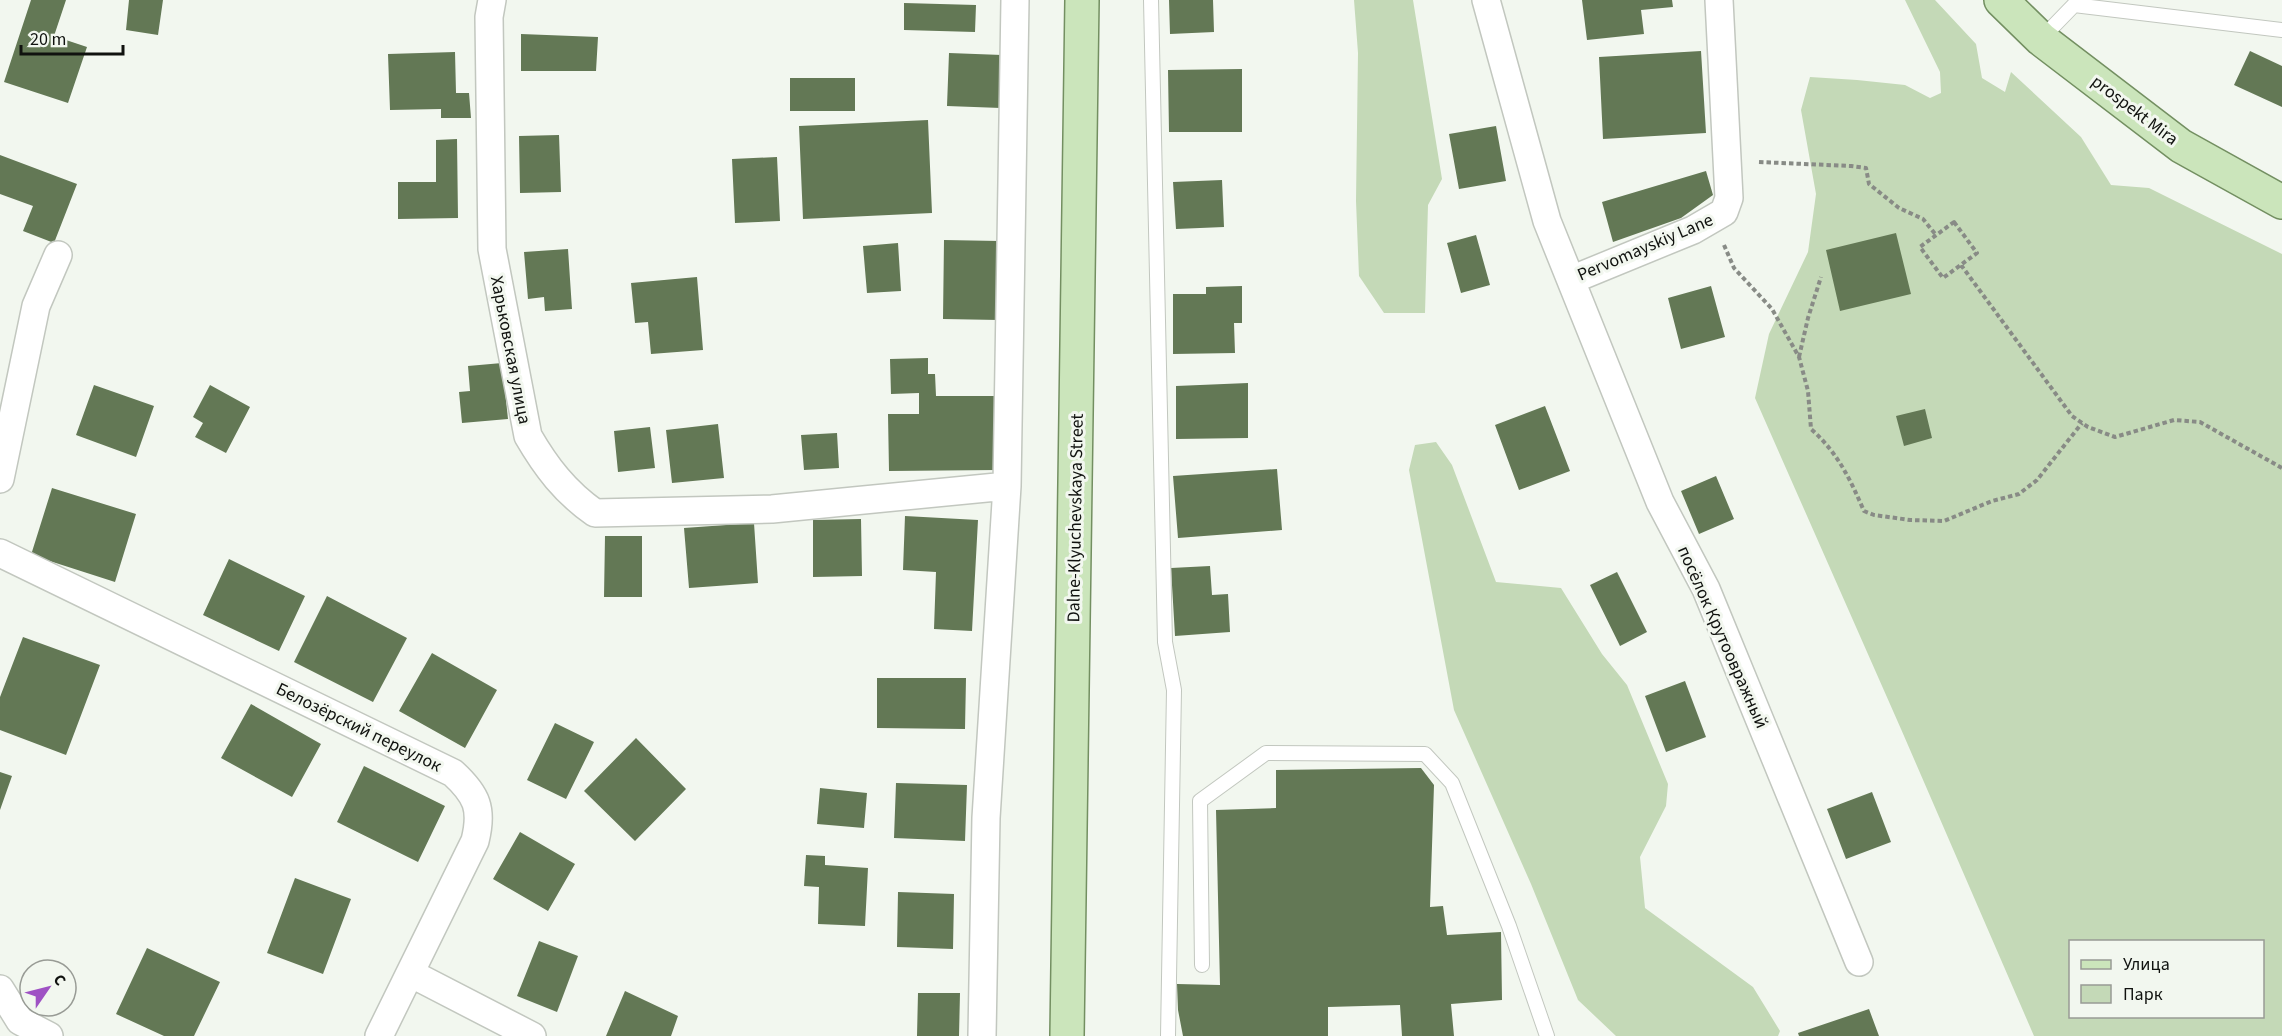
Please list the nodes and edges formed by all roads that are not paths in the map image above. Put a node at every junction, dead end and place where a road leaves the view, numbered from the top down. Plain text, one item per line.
1 (492, 0) edge
2 (1015, 0) edge
3 (1082, 0) edge
4 (1151, 0) edge
5 (1486, 0) edge
6 (1719, 0) edge
7 (2001, 0) edge
8 (2282, 30) edge
9 (2041, 39) junction
10 (2282, 202) edge
11 (58, 255) dead end
12 (1571, 280) junction
13 (0, 479) edge
14 (1006, 486) junction
15 (0, 553) edge
16 (1859, 962) dead end
17 (1202, 966) dead end
18 (410, 973) junction
19 (0, 989) edge
20 (16, 1028) edge
21 (49, 1036) edge
22 (379, 1036) edge
23 (532, 1036) edge
24 (982, 1036) edge
25 (1067, 1036) edge
26 (1168, 1036) edge
27 (1547, 1036) edge

1 - 14 street, Харьковская улица
2 - 14 street
3 - 25 main road, Dalne-Klyuchevskaya Street
4 - 26 lane
5 - 12 street, Pervomayskiy Lane
6 - 12 street, Pervomayskiy Lane
7 - 9 main road, prospekt Mira
8 - 9 lane
9 - 10 main road, prospekt Mira
11 - 13 street
12 - 16 street, посёлок Крутоовражный
14 - 24 street
15 - 18 street, Белозёрский переулок
17 - 27 lane
18 - 22 street, Белозёрский переулок
18 - 23 street
19 - 20 street
20 - 21 street

